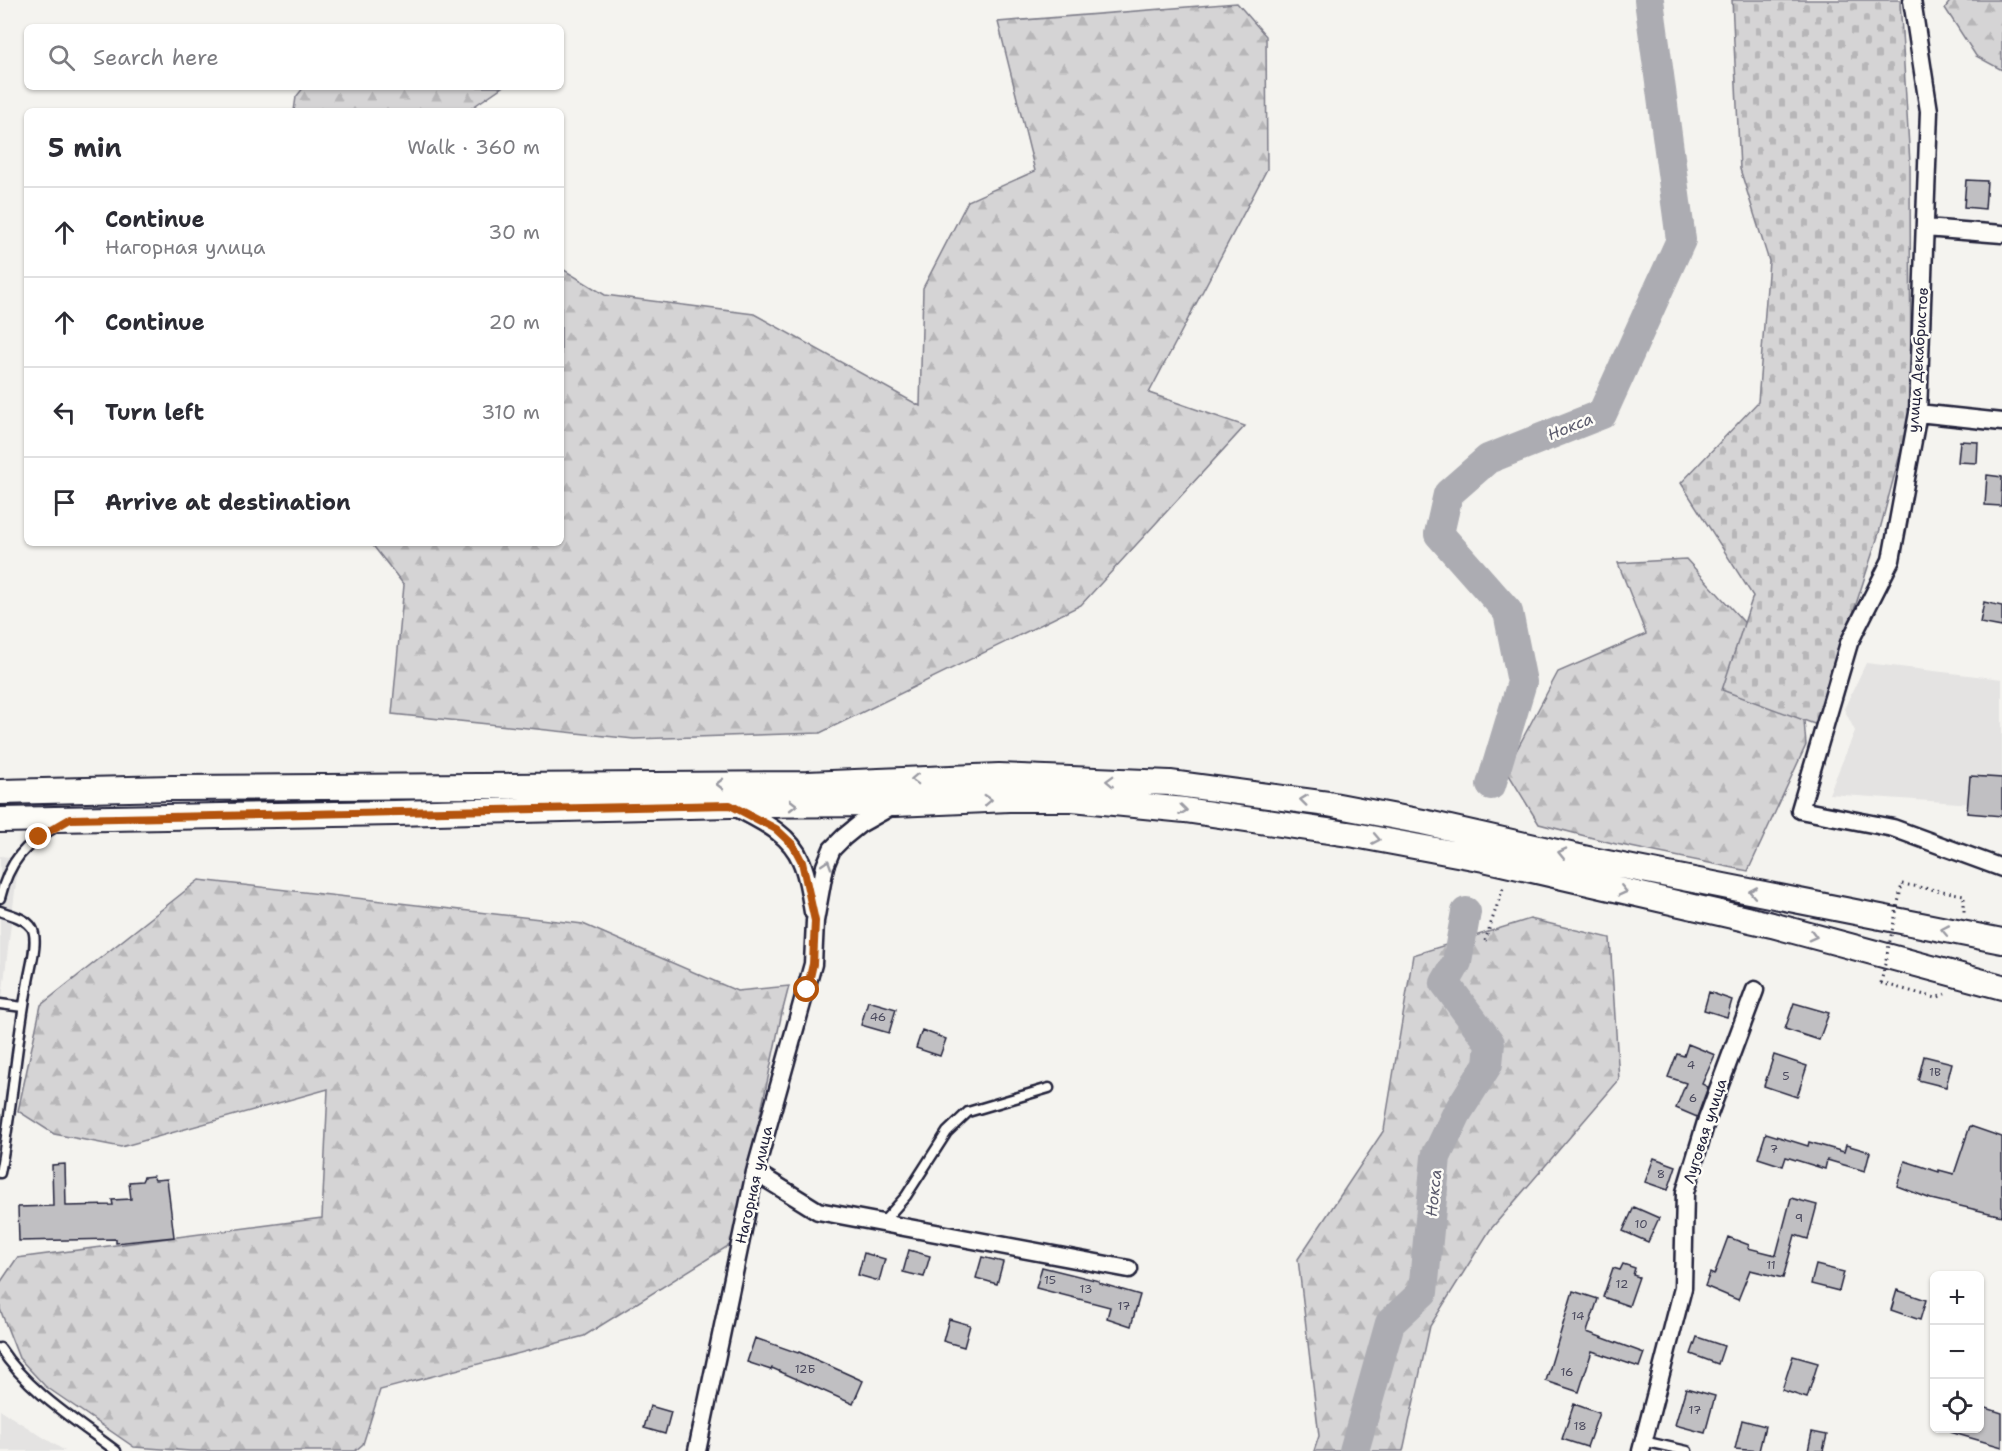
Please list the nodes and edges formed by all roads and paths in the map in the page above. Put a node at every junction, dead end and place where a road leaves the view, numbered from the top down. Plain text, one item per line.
1 (1912, 0) edge
2 (1924, 228) junction
3 (2002, 234) edge
4 (1917, 413) junction
5 (2002, 422) edge
6 (0, 792) edge
7 (895, 804) junction
8 (730, 805) junction
9 (70, 819) junction
10 (0, 820) edge
11 (2002, 868) edge
12 (1503, 888) dead end
13 (1964, 895) dead end
14 (0, 898) edge
15 (0, 911) edge
16 (815, 921) junction
17 (1485, 941) dead end
18 (2002, 941) edge
19 (2002, 987) edge
20 (1755, 990) dead end
21 (1936, 998) dead end
22 (0, 1004) edge
23 (23, 1008) junction
24 (1049, 1088) dead end
25 (755, 1172) junction
26 (0, 1173) edge
27 (882, 1223) junction
28 (1129, 1269) dead end
29 (0, 1348) edge
30 (1642, 1446) edge
31 (116, 1451) edge
32 (697, 1451) edge
33 (1687, 1451) edge

1 - 2 street, улица Декабристов
2 - 3 street
2 - 4 street, улица Декабристов
4 - 5 street
4 - 11 street, улица Декабристов
18 -> 6 main road
8 -> 7 main road
16 -> 7 street
7 -> 19 main road
8 - 9 main road
8 - 16 street
9 - 10 main road
9 - 14 lane
12 - 17 path
13 - 21 path, bridge
15 - 23 lane
16 - 25 street, Нагорная улица
20 - 30 street, Луговая улица
22 - 23 lane
23 - 26 lane
24 - 27 lane
25 - 27 street
25 - 32 street, Нагорная улица
27 - 28 street
29 - 31 lane
30 - 33 lane

